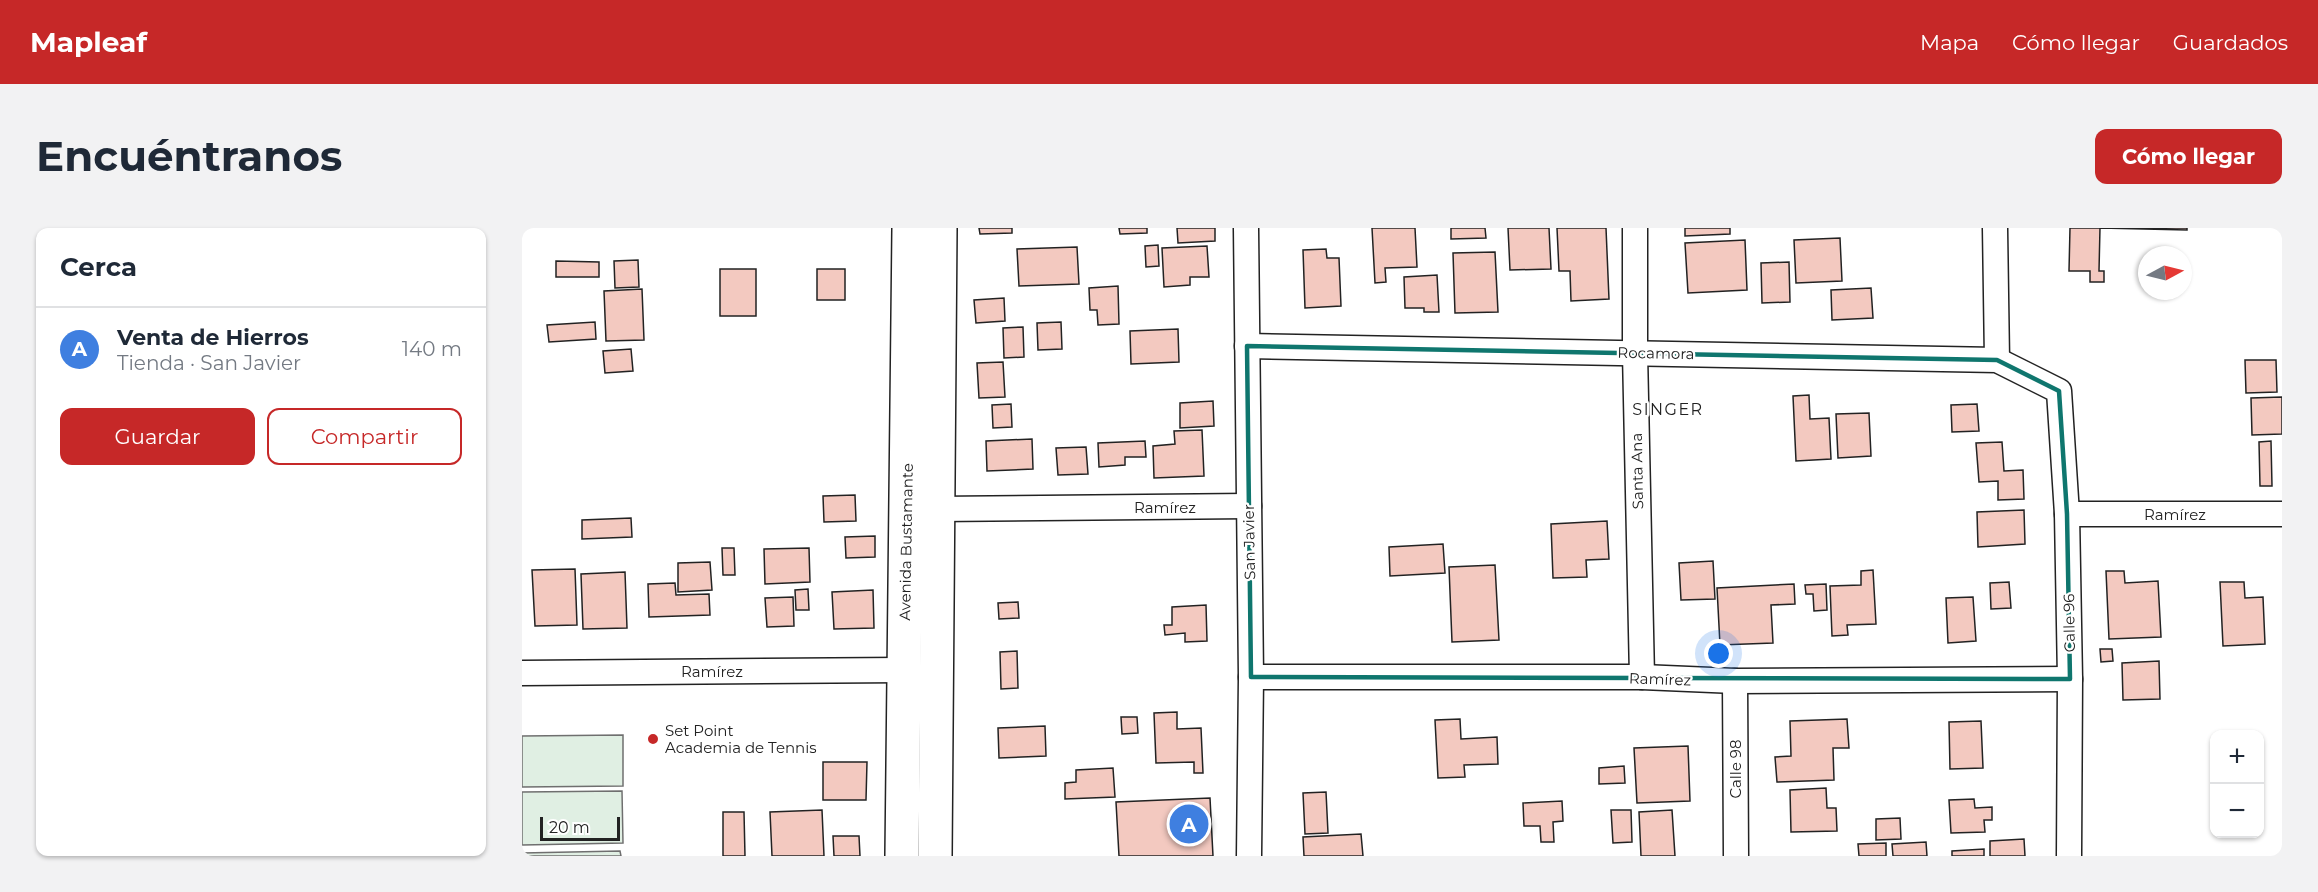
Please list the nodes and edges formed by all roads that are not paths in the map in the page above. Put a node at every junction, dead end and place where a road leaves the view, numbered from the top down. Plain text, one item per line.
1 (909, 228) edge
2 (940, 228) edge
3 (1246, 228) edge
4 (1635, 228) edge
5 (1995, 228) edge
6 (1246, 346) junction
7 (1635, 352) junction
8 (1997, 360) junction
9 (2059, 391) joint
10 (1249, 506) junction
11 (937, 508) junction
12 (2067, 514) junction
13 (2282, 514) edge
14 (903, 670) junction
15 (522, 673) edge
16 (1251, 677) junction
17 (1642, 677) junction
18 (2070, 679) junction
19 (1735, 681) junction
20 (902, 856) edge
21 (935, 856) edge
22 (1250, 856) edge
23 (1736, 856) edge
24 (2068, 856) edge

1 - 14 main road, Avenida Bustamante
2 - 11 main road, Avenida Bustamante
3 - 6 street, San Javier
4 - 7 street, Santa Ana
5 - 8 street
6 - 7 street, Rocamora
6 - 10 street, San Javier
7 - 8 street, Rocamora
7 - 17 street, Santa Ana
8 - 9 street, Rocamora
9 - 12 street, Calle 96
10 - 11 street, Ramírez
10 - 16 street, San Javier
11 - 21 main road, Avenida Bustamante
12 - 13 street, Ramírez
12 - 18 street, Calle 96
14 - 15 street, Ramírez
14 - 20 main road, Avenida Bustamante
16 - 17 street, Ramírez
16 - 22 street, San Javier
17 - 19 street, Ramírez
18 - 19 street, Ramírez
18 - 24 street, Calle 96
19 - 23 street, Calle 98

